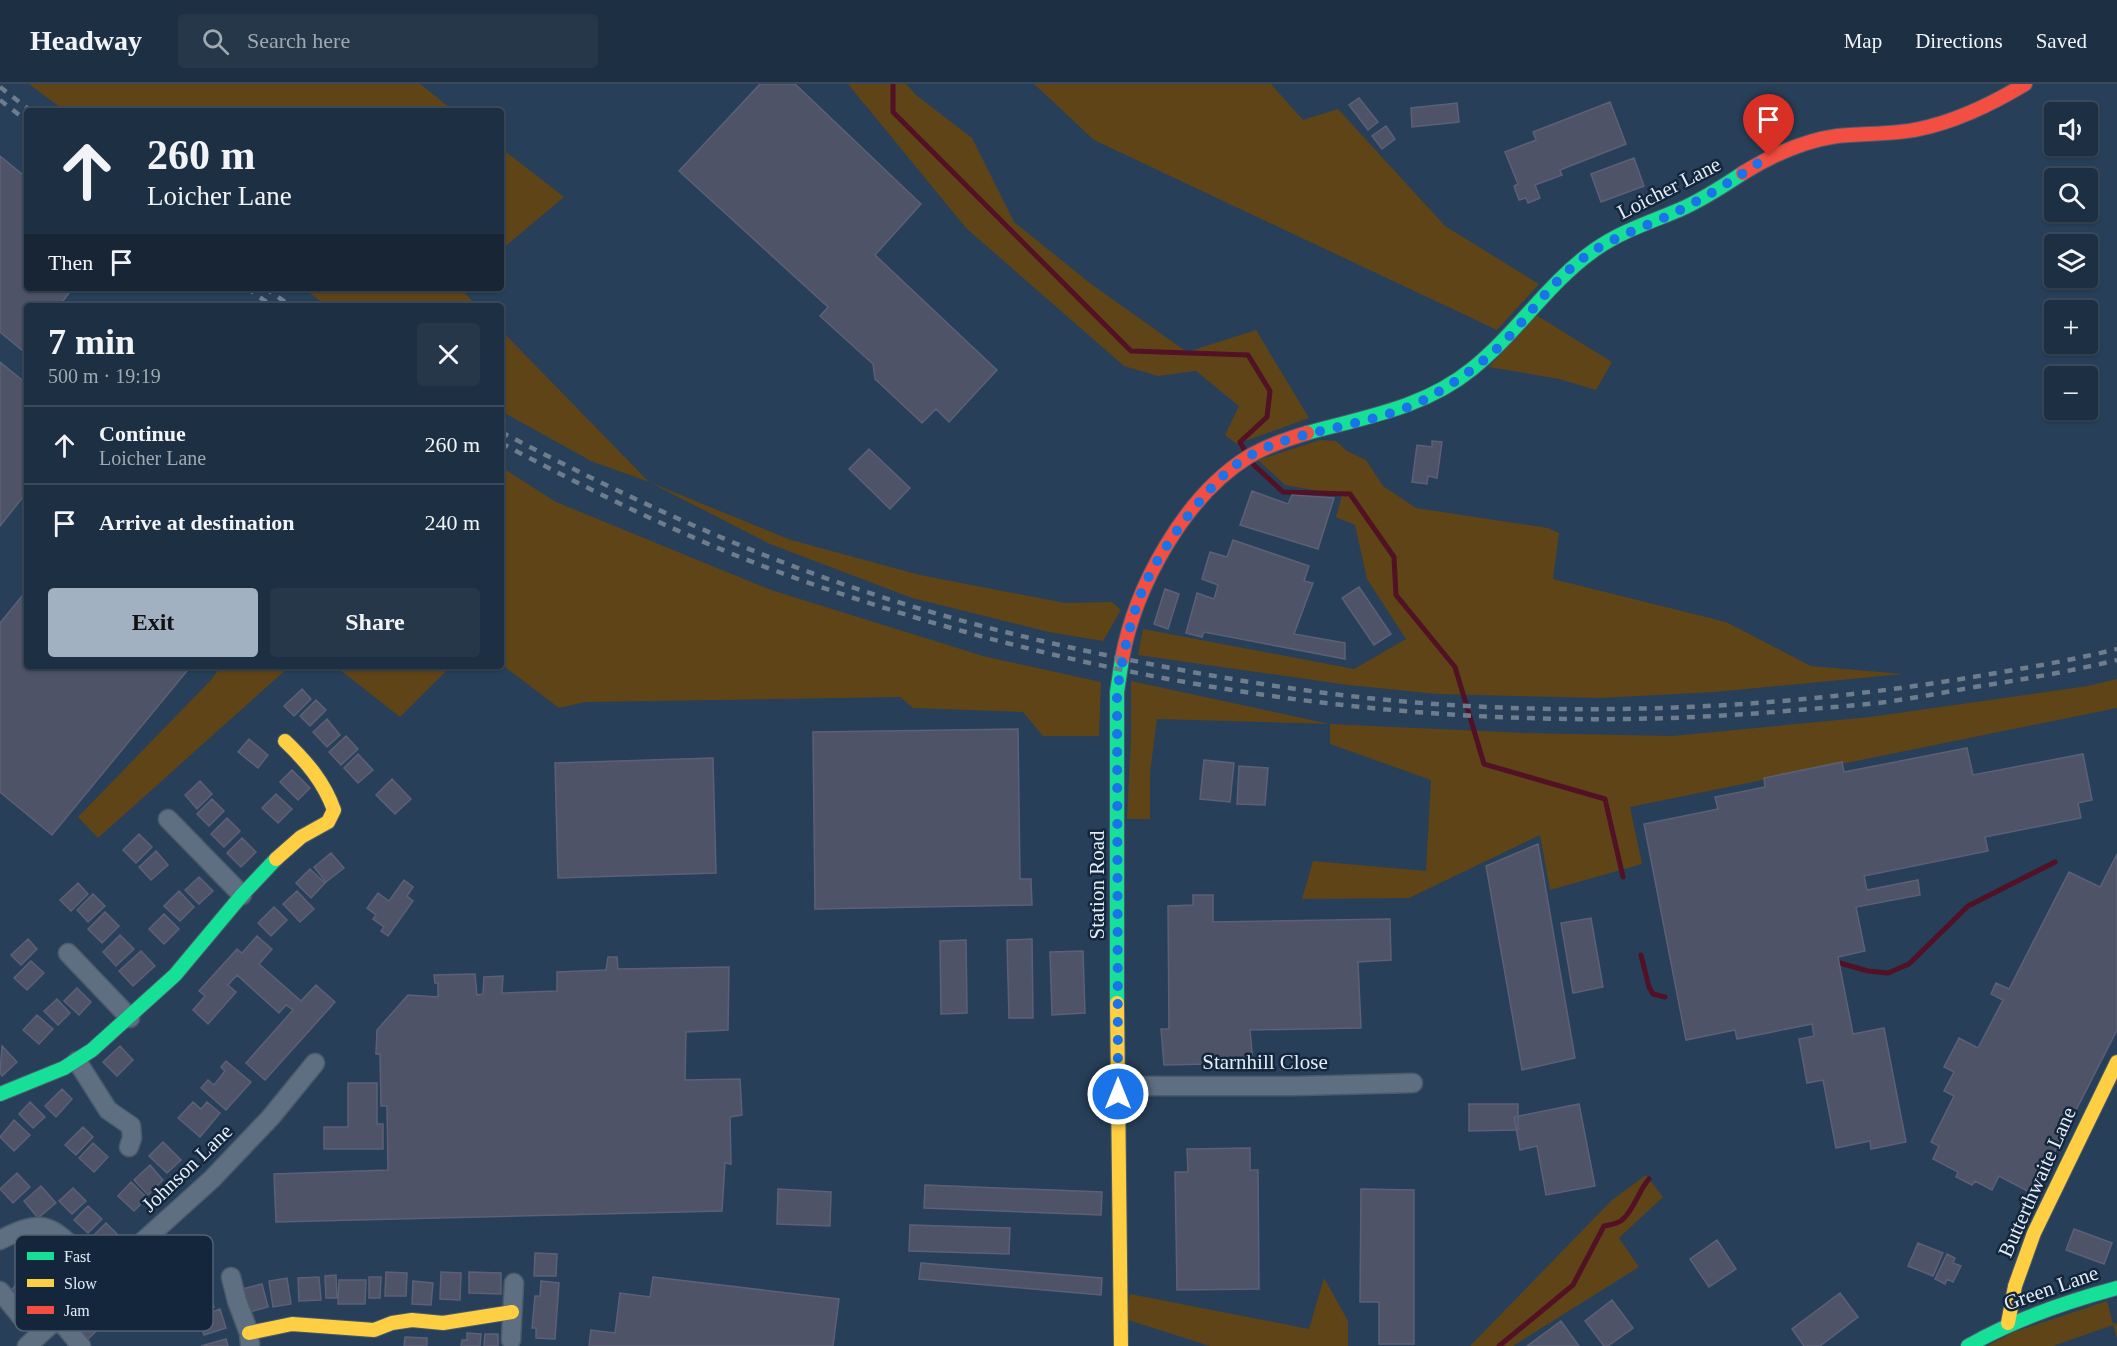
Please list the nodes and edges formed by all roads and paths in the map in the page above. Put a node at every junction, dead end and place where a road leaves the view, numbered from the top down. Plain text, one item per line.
1 (2025, 84) edge
2 (1240, 462) joint
3 (285, 741) dead end
4 (168, 819) dead end
5 (242, 895) junction
6 (68, 953) dead end
7 (129, 1018) junction
8 (77, 1061) junction
9 (2117, 1062) edge
10 (315, 1063) dead end
11 (1413, 1083) dead end
12 (1117, 1086) junction
13 (0, 1094) edge
14 (129, 1147) dead end
15 (59, 1235) edge
16 (150, 1235) edge
17 (0, 1240) edge
18 (231, 1277) dead end
19 (514, 1283) dead end
20 (2117, 1288) edge
21 (0, 1291) edge
22 (15, 1309) edge
23 (512, 1312) junction
24 (2008, 1323) junction
25 (44, 1331) edge
26 (69, 1331) edge
27 (375, 1338) edge
28 (249, 1339) edge
29 (511, 1340) dead end
30 (27, 1346) edge
31 (81, 1346) edge
32 (1121, 1346) edge
33 (1968, 1346) edge

1 - 2 street, Loicher Lane
2 - 12 street, Station Road
3 - 5 street
4 - 5 street
5 - 7 street
6 - 7 street
7 - 8 street
8 - 13 street
8 - 14 street
9 - 24 street, Butterthwaite Lane
10 - 16 street, Johnson Lane
11 - 12 street, Starnhill Close
12 - 32 street, Station Road
15 - 17 street
18 - 28 street
19 - 23 street
20 - 24 street, Green Lane
21 - 22 street
23 - 27 street
23 - 29 street
24 - 33 street, Green Lane
25 - 30 street, Johnson Lane
26 - 31 street
27 - 28 street

